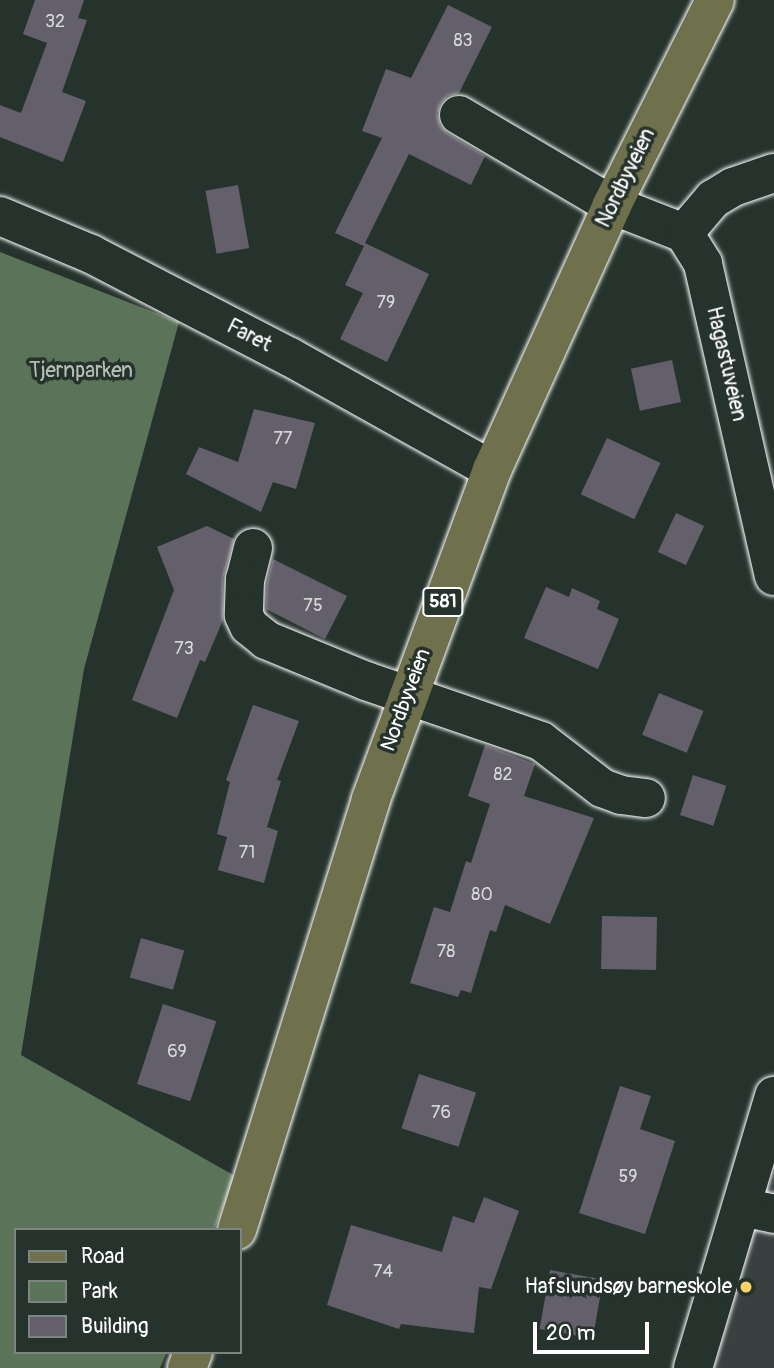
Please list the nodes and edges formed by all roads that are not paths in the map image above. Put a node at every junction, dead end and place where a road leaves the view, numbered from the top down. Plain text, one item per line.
1 (709, 2) edge
2 (459, 115) dead end
3 (774, 173) edge
4 (612, 205) junction
5 (0, 216) edge
6 (684, 233) junction
7 (492, 470) junction
8 (253, 548) dead end
9 (771, 551) edge
10 (408, 694) junction
11 (646, 798) dead end
12 (774, 1096) edge
13 (758, 1210) edge
14 (238, 1228) edge
15 (693, 1368) edge

1 - 4 main road, Nordbyveien / 581
2 - 4 street
3 - 6 street
4 - 6 street
4 - 7 main road, Nordbyveien / 581
5 - 7 street, Faret
6 - 9 street, Hagastuveien
7 - 10 main road, Nordbyveien / 581
8 - 10 street
10 - 11 street
10 - 14 main road, Nordbyveien / 581
12 - 13 street
13 - 15 street

